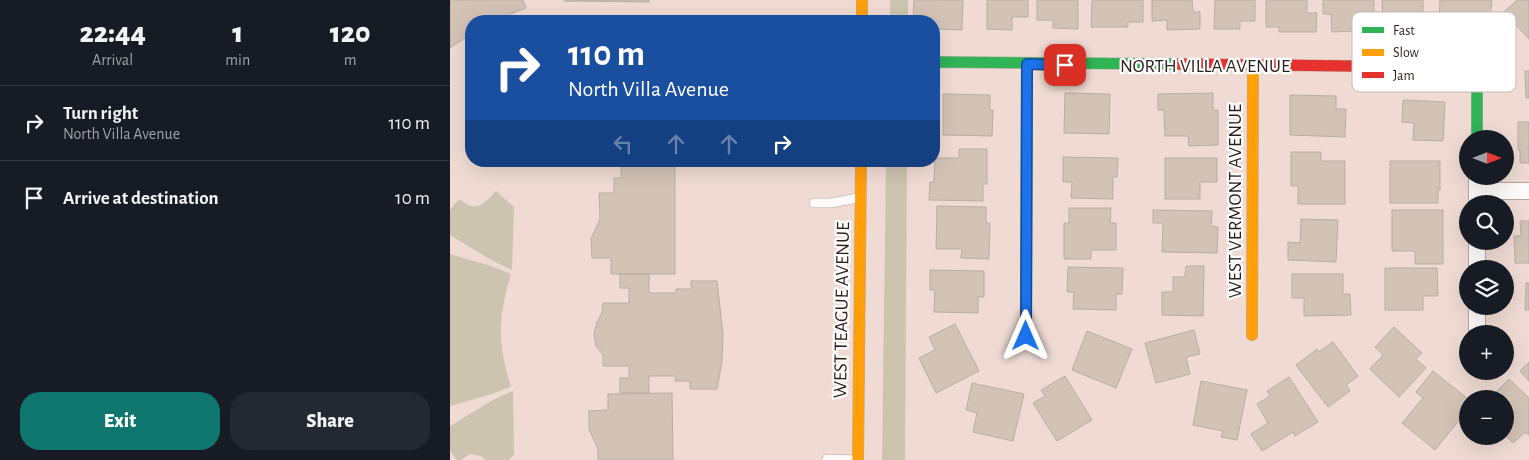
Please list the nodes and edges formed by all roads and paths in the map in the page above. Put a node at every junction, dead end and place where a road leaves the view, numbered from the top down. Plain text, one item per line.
1 (862, 0) edge
2 (862, 15) edge
3 (940, 62) edge
4 (1027, 64) junction
5 (1253, 66) junction
6 (1352, 66) edge
7 (1477, 92) edge
8 (1477, 130) edge
9 (861, 167) edge
10 (1477, 190) edge
11 (1529, 191) edge
12 (860, 198) junction
13 (814, 203) dead end
14 (1252, 335) dead end
15 (1026, 336) dead end
16 (827, 459) edge
17 (858, 460) edge

1 - 2 street
3 - 4 street, NORTH VILLA AVENUE
4 - 5 street, NORTH VILLA AVENUE
4 - 15 street
5 - 6 street, NORTH VILLA AVENUE
5 - 14 street, WEST VERMONT AVENUE
7 - 8 street, NORTH VILLA AVENUE
9 - 12 street, WEST TEAGUE AVENUE
10 - 11 street
12 - 13 lane
12 - 17 street, WEST TEAGUE AVENUE
16 - 17 lane

